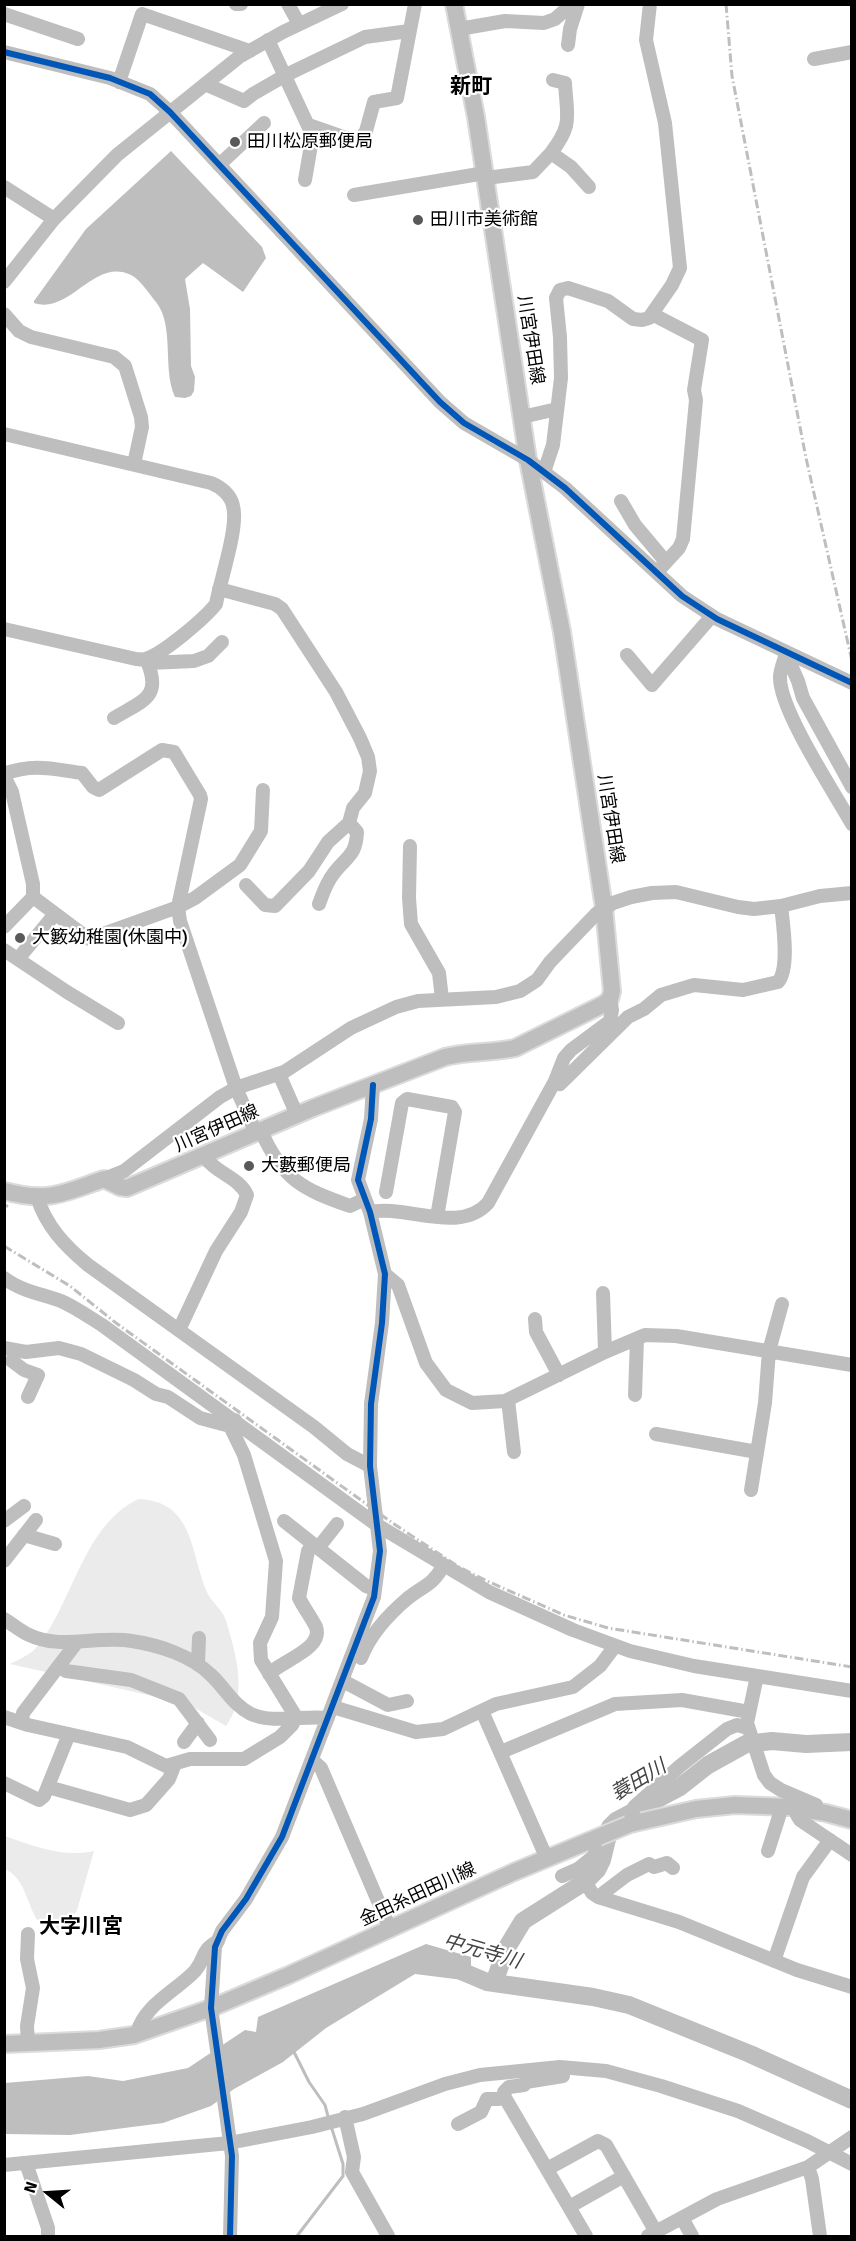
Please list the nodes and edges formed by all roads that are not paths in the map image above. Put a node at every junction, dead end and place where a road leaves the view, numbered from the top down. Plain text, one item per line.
1 (236, 4) edge
2 (241, 4) edge
3 (288, 4) edge
4 (414, 4) edge
5 (454, 4) edge
6 (572, 4) edge
7 (578, 4) edge
8 (650, 4) edge
9 (341, 5) edge
10 (4, 14) edge
11 (299, 24) junction
12 (459, 29) junction
13 (409, 32) junction
14 (78, 39) dead end
15 (268, 40) junction
16 (568, 45) dead end
17 (250, 51) junction
18 (4, 52) edge
19 (852, 52) edge
20 (814, 60) dead end
21 (286, 75) junction
22 (553, 80) dead end
23 (119, 82) junction
24 (205, 84) junction
25 (170, 112) junction
26 (264, 123) dead end
27 (309, 125) junction
28 (550, 153) junction
29 (219, 165) junction
30 (485, 176) junction
31 (305, 180) dead end
32 (4, 187) edge
33 (589, 187) dead end
34 (354, 195) dead end
35 (54, 219) junction
36 (4, 282) edge
37 (4, 314) edge
38 (652, 314) junction
39 (557, 409) junction
40 (522, 417) junction
41 (4, 434) edge
42 (528, 459) junction
43 (134, 464) junction
44 (544, 472) junction
45 (621, 501) dead end
46 (661, 567) junction
47 (219, 589) junction
48 (712, 616) junction
49 (4, 629) edge
50 (222, 642) dead end
51 (786, 654) junction
52 (627, 655) dead end
53 (147, 661) junction
54 (852, 683) edge
55 (114, 718) dead end
56 (4, 775) edge
57 (852, 787) edge
58 (263, 790) dead end
59 (349, 823) junction
60 (852, 824) edge
61 (410, 846) dead end
62 (246, 885) dead end
63 (852, 893) edge
64 (33, 897) junction
65 (319, 904) dead end
66 (782, 906) junction
67 (178, 907) junction
68 (604, 908) junction
69 (55, 914) junction
70 (4, 927) edge
71 (4, 950) edge
72 (18, 959) junction
73 (442, 999) junction
74 (610, 999) junction
75 (118, 1023) dead end
76 (279, 1074) junction
77 (555, 1081) junction
78 (373, 1085) junction
79 (236, 1088) junction
80 (297, 1115) junction
81 (259, 1132) junction
82 (204, 1156) junction
83 (104, 1179) junction
84 (4, 1191) edge
85 (386, 1192) dead end
86 (37, 1197) junction
87 (367, 1205) junction
88 (437, 1217) junction
89 (385, 1274) junction
90 (4, 1278) edge
91 (603, 1293) dead end
92 (782, 1304) dead end
93 (535, 1319) dead end
94 (178, 1330) junction
95 (637, 1338) junction
96 (769, 1351) junction
97 (605, 1352) junction
98 (11, 1354) edge
99 (852, 1365) edge
100 (4, 1374) edge
101 (559, 1375) junction
102 (635, 1395) dead end
103 (27, 1397) dead end
104 (508, 1400) junction
105 (232, 1423) junction
106 (656, 1434) dead end
107 (514, 1452) dead end
108 (757, 1452) junction
109 (370, 1466) junction
110 (751, 1490) dead end
111 (24, 1506) dead end
112 (36, 1520) dead end
113 (4, 1521) edge
114 (284, 1521) dead end
115 (337, 1524) dead end
116 (377, 1525) junction
117 (24, 1535) junction
118 (55, 1544) dead end
119 (315, 1546) junction
120 (4, 1561) edge
121 (443, 1566) junction
122 (375, 1589) junction
123 (7, 1626) edge
124 (199, 1638) dead end
125 (77, 1642) junction
126 (615, 1646) junction
127 (198, 1664) junction
128 (59, 1666) junction
129 (269, 1674) junction
130 (757, 1676) junction
131 (345, 1682) junction
132 (852, 1691) edge
133 (407, 1701) dead end
134 (482, 1711) junction
135 (749, 1712) junction
136 (331, 1713) junction
137 (4, 1717) edge
138 (296, 1717) junction
139 (22, 1723) junction
140 (198, 1723) junction
141 (748, 1728) junction
142 (69, 1734) junction
143 (210, 1740) dead end
144 (184, 1742) dead end
145 (501, 1752) junction
146 (312, 1760) junction
147 (175, 1764) junction
148 (4, 1783) edge
149 (48, 1787) junction
150 (790, 1808) junction
151 (816, 1811) junction
152 (852, 1820) edge
153 (630, 1824) junction
154 (590, 1840) junction
155 (830, 1840) junction
156 (768, 1851) dead end
157 (852, 1855) edge
158 (546, 1859) junction
159 (673, 1868) dead end
160 (578, 1869) junction
161 (562, 1876) dead end
162 (598, 1897) junction
163 (390, 1929) junction
164 (28, 1934) dead end
165 (218, 1941) junction
166 (774, 1961) junction
167 (852, 1987) edge
168 (212, 2012) junction
169 (137, 2034) junction
170 (28, 2043) junction
171 (4, 2044) edge
172 (590, 2070) junction
173 (488, 2074) junction
174 (526, 2082) junction
175 (504, 2096) junction
176 (345, 2117) junction
177 (458, 2124) dead end
178 (852, 2137) edge
179 (229, 2140) junction
180 (832, 2151) junction
181 (26, 2163) junction
182 (852, 2164) edge
183 (4, 2165) edge
184 (808, 2167) junction
185 (547, 2169) junction
186 (624, 2176) junction
187 (569, 2206) junction
188 (682, 2218) junction
189 (652, 2234) edge
190 (48, 2236) edge
191 (230, 2236) edge
192 (388, 2236) edge
193 (586, 2236) edge
194 (692, 2236) edge
195 (820, 2236) edge

1 - 2 street
3 - 11 street
4 - 13 street
5 - 12 main road, 川宮伊田線
6 - 12 street
7 - 16 street
8 - 38 street
9 - 11 street
10 - 14 street
11 - 15 street
12 - 30 main road, 川宮伊田線
13 - 21 street
13 - 27 street
15 - 17 street
15 - 21 street
17 - 23 street
17 - 24 street
18 - 23 street
19 - 20 street
21 - 24 street
21 - 27 street
22 - 28 street
23 - 25 street
24 - 25 street
25 - 29 street
25 - 35 street
26 - 29 street
27 - 31 street
28 - 30 street
28 - 33 street
29 - 42 street
30 - 34 street
30 - 40 main road, 川宮伊田線
32 - 35 street
35 - 36 street
37 - 43 street
38 - 39 street
38 - 46 street
39 - 40 street
39 - 44 street
40 - 42 main road, 川宮伊田線
41 - 43 street
42 - 44 street
42 - 68 main road, 川宮伊田線
43 - 47 street
44 - 46 street
45 - 46 street
46 - 48 street
47 - 53 street
47 - 59 street
48 - 51 street
48 - 52 street
49 - 53 street
50 - 53 street
51 - 54 street
51 - 57 street
51 - 60 street
53 - 55 street
56 - 64 street
56 - 67 street
58 - 67 street
59 - 62 street
59 - 65 street
61 - 73 street
63 - 66 street
64 - 69 street
64 - 70 street
66 - 68 street
66 - 77 street
67 - 69 street
67 - 79 street
68 - 73 street
68 - 74 main road, 川宮伊田線
69 - 72 street
71 - 72 street
72 - 75 street
73 - 76 street
74 - 77 street
74 - 78 main road, 川宮伊田線
76 - 79 street
76 - 80 street
77 - 88 street
78 - 80 main road, 川宮伊田線
78 - 87 street
79 - 81 street
79 - 83 street
80 - 81 main road, 川宮伊田線
81 - 82 main road, 川宮伊田線
81 - 87 street
82 - 83 main road, 川宮伊田線
82 - 94 street
83 - 86 main road
84 - 86 main road
85 - 88 street
86 - 94 street
87 - 88 street
87 - 89 street
89 - 104 street
89 - 109 street
90 - 105 street
91 - 97 street
92 - 96 street
93 - 101 street
94 - 109 street
95 - 96 street
95 - 97 street
95 - 102 street
96 - 99 street
96 - 108 street
97 - 101 street
98 - 100 street
98 - 103 street
98 - 105 street
101 - 104 street
104 - 107 street
105 - 116 street
105 - 129 street
106 - 108 street
108 - 110 street
109 - 116 street
111 - 113 street
112 - 117 street
114 - 119 street
115 - 119 street
116 - 121 street
116 - 122 street
117 - 118 street
117 - 120 street
119 - 122 street
119 - 129 street
121 - 126 street
121 - 131 street
122 - 131 street
123 - 125 street
124 - 127 street
125 - 127 street
125 - 128 street
126 - 130 street
126 - 134 street
127 - 138 street
128 - 139 street
128 - 140 street
129 - 138 street
130 - 132 street
130 - 135 street
131 - 133 street
131 - 136 street
134 - 136 street
134 - 145 street
135 - 141 street
135 - 145 street
136 - 138 street
136 - 146 street
137 - 139 street
138 - 147 street
139 - 142 street
140 - 143 street
140 - 144 street
141 - 151 street
141 - 153 street
142 - 147 street
142 - 149 street
145 - 158 street
146 - 163 street
146 - 165 street
147 - 149 street
148 - 149 street
150 - 151 main road, 金田糸田田川線
150 - 153 main road, 金田糸田田川線
150 - 155 street
150 - 156 street
151 - 152 main road, 金田糸田田川線
153 - 154 main road, 金田糸田田川線
154 - 158 main road, 金田糸田田川線
154 - 160 street
155 - 157 street
155 - 166 street
158 - 163 main road, 金田糸田田川線
159 - 162 street
160 - 161 street
160 - 162 street
162 - 166 street
163 - 168 main road, 金田糸田田川線
164 - 170 street
165 - 168 street
165 - 169 street
166 - 167 street
168 - 169 main road, 金田糸田田川線
168 - 179 street
169 - 170 main road, 金田糸田田川線
170 - 171 main road, 金田糸田田川線
172 - 173 street
172 - 174 street
172 - 180 street
173 - 174 street
173 - 176 street
174 - 175 street
175 - 177 street
175 - 185 street
176 - 179 street
176 - 192 street
178 - 180 street
179 - 181 street
179 - 191 street
180 - 182 street
180 - 184 street
181 - 183 street
181 - 190 street
184 - 188 street
184 - 195 street
185 - 186 street
185 - 187 street
186 - 187 street
186 - 189 street
187 - 193 street
188 - 189 street
188 - 194 street

